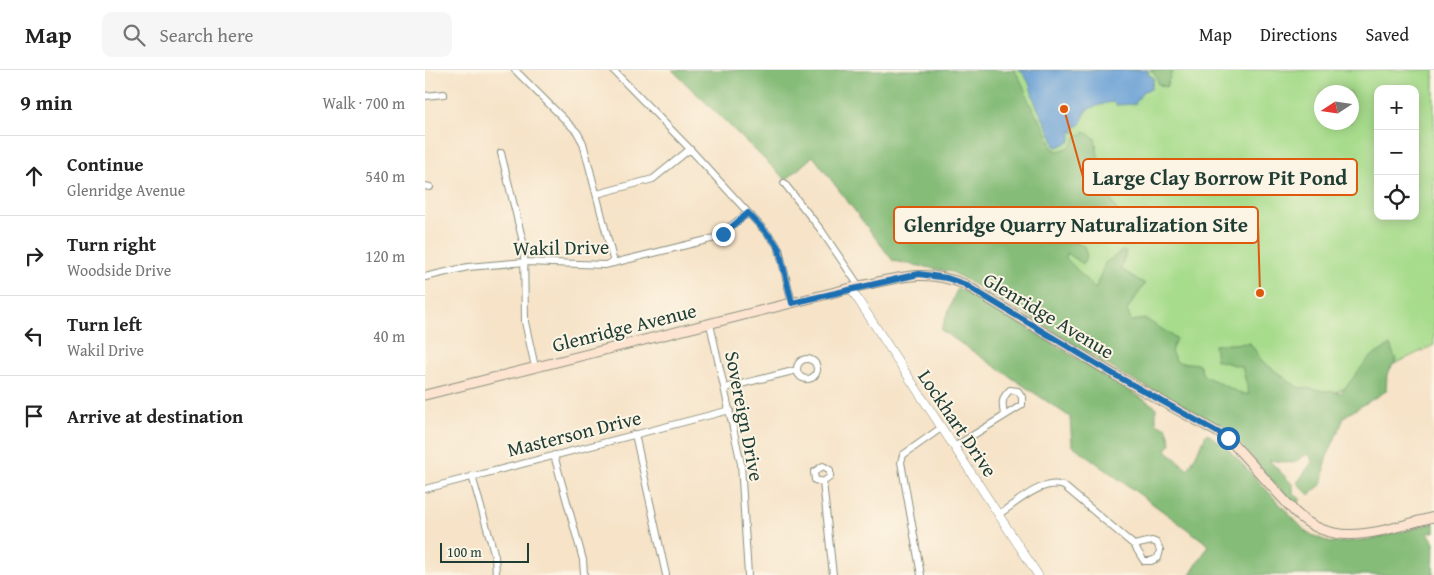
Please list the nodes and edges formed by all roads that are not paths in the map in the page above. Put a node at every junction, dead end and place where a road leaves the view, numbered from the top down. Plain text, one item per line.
1 (515, 70) edge
2 (613, 70) edge
3 (444, 94) dead end
4 (425, 96) edge
5 (690, 149) junction
6 (501, 153) dead end
7 (784, 183) dead end
8 (597, 194) junction
9 (748, 213) junction
10 (526, 262) junction
11 (614, 263) junction
12 (425, 277) edge
13 (855, 288) junction
14 (792, 303) junction
15 (710, 324) junction
16 (535, 367) junction
17 (797, 370) dead end
18 (725, 388) junction
19 (425, 395) edge
20 (730, 410) junction
21 (1004, 415) dead end
22 (941, 428) junction
23 (635, 434) junction
24 (954, 447) junction
25 (553, 455) junction
26 (472, 476) junction
27 (823, 482) dead end
28 (425, 488) edge
29 (999, 514) junction
30 (1434, 517) edge
31 (1134, 546) dead end
32 (496, 575) edge
33 (584, 575) edge
34 (666, 575) edge
35 (748, 575) edge
36 (833, 575) edge
37 (921, 575) edge
38 (1038, 575) edge

1 - 8 street
2 - 5 street
3 - 4 street
5 - 8 street
5 - 9 street
6 - 10 street
7 - 13 street
8 - 11 street
9 - 11 street, Wakil Drive
9 - 14 street
10 - 11 street, Wakil Drive
10 - 12 street, Wakil Drive
10 - 16 street
13 - 14 main road, Glenridge Avenue
13 - 22 street, Lockhart Drive
13 - 30 main road, Glenridge Avenue
14 - 15 main road, Glenridge Avenue
15 - 16 main road, Glenridge Avenue
15 - 18 street, Sovereign Drive
16 - 19 main road, Glenridge Avenue
17 - 18 street
18 - 20 street, Sovereign Drive
20 - 23 street, Masterson Drive
20 - 35 street, Sovereign Drive
21 - 24 street
22 - 24 street, Lockhart Drive
22 - 37 street
23 - 25 street, Masterson Drive
23 - 34 street
24 - 29 street, Lockhart Drive
25 - 26 street, Masterson Drive
25 - 33 street
26 - 28 street, Masterson Drive
26 - 32 street
27 - 36 street
29 - 31 street
29 - 38 street, Lockhart Drive

